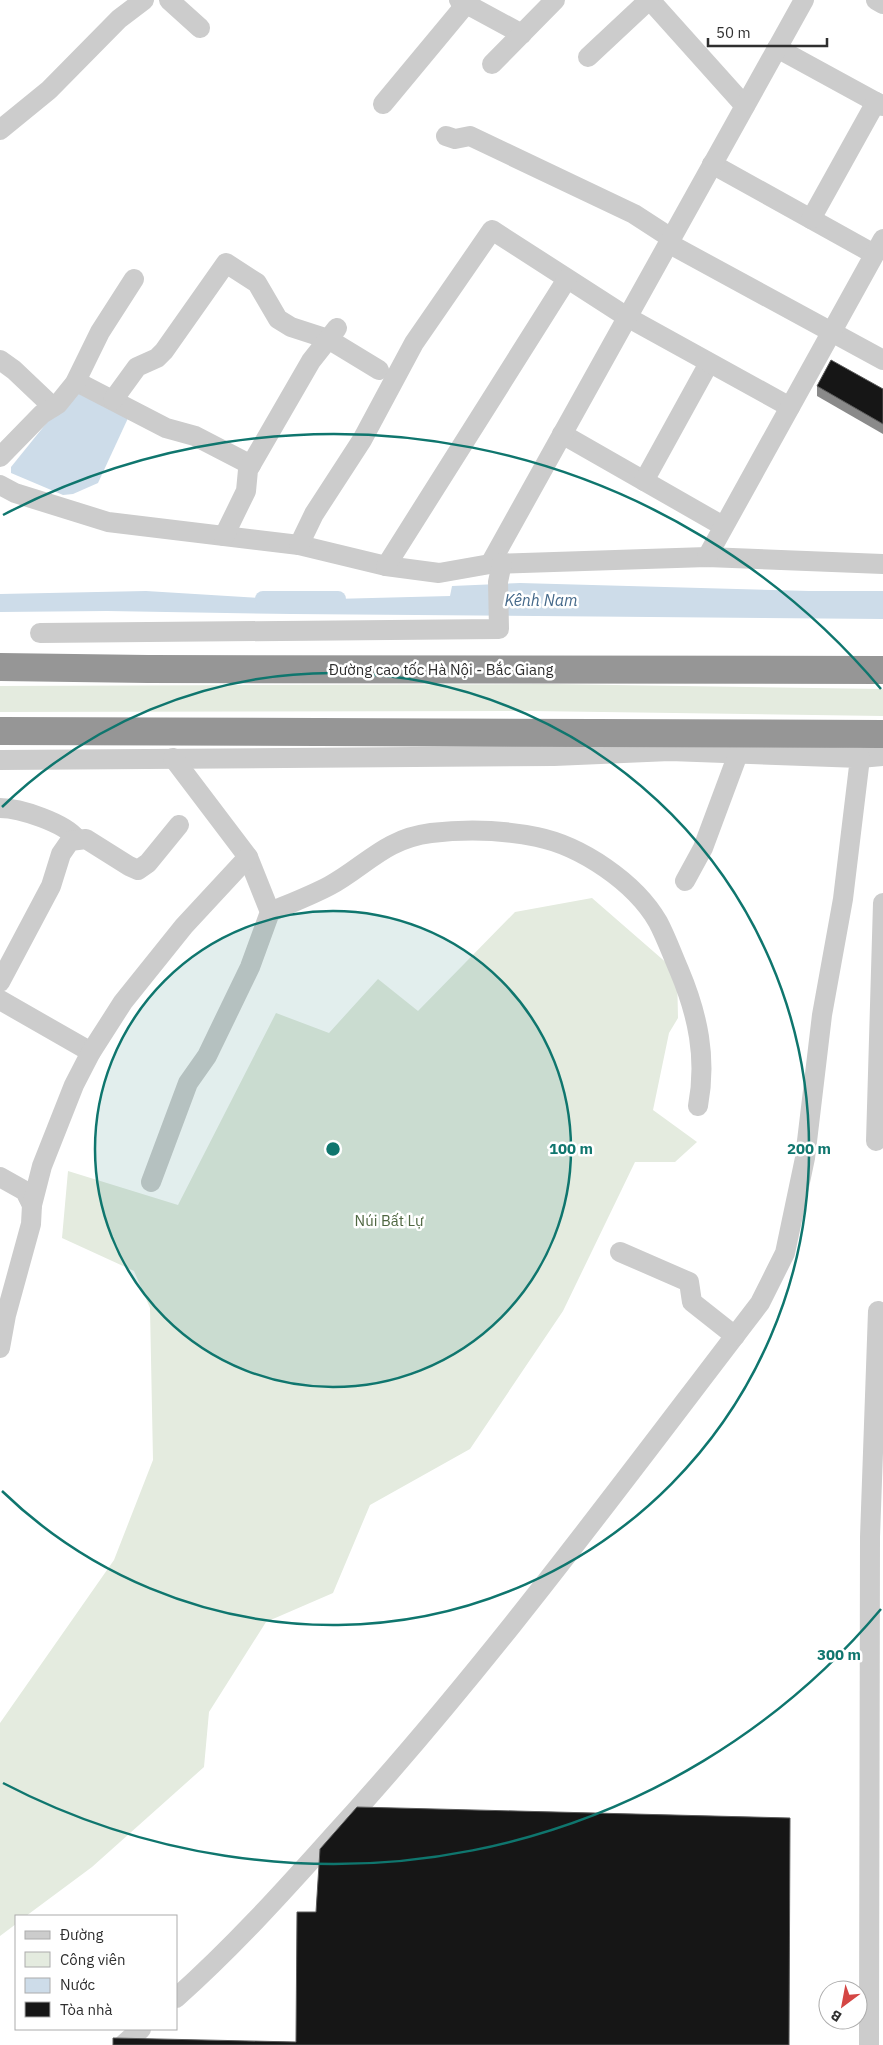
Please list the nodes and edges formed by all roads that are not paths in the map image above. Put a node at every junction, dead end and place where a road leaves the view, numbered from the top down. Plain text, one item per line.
1 (144, 0) edge
2 (169, 0) edge
3 (555, 0) edge
4 (649, 0) edge
5 (804, 0) edge
6 (876, 0) edge
7 (462, 2) edge
8 (883, 4) edge
9 (200, 28) dead end
10 (522, 34) junction
11 (777, 48) junction
12 (588, 57) dead end
13 (492, 64) dead end
14 (383, 104) dead end
15 (880, 104) edge
16 (745, 106) junction
17 (0, 130) edge
18 (446, 136) dead end
19 (712, 164) junction
20 (812, 219) junction
21 (670, 240) junction
22 (879, 247) edge
23 (134, 279) dead end
24 (568, 279) junction
25 (627, 317) junction
26 (832, 331) junction
27 (332, 333) junction
28 (0, 360) edge
29 (883, 360) edge
30 (709, 363) junction
31 (379, 370) dead end
32 (75, 383) junction
33 (112, 400) junction
34 (53, 407) junction
35 (790, 407) junction
36 (562, 434) junction
37 (0, 457) edge
38 (251, 465) junction
39 (644, 481) junction
40 (0, 486) edge
41 (724, 526) junction
42 (224, 536) junction
43 (299, 545) junction
44 (707, 556) junction
45 (883, 564) edge
46 (386, 566) junction
47 (497, 570) junction
48 (40, 633) dead end
49 (0, 667) edge
50 (883, 670) edge
51 (0, 731) edge
52 (883, 734) edge
53 (738, 754) junction
54 (883, 756) edge
55 (173, 758) junction
56 (860, 758) junction
57 (0, 760) edge
58 (0, 808) edge
59 (179, 825) dead end
60 (77, 839) junction
61 (248, 857) junction
62 (685, 881) dead end
63 (883, 903) edge
64 (270, 912) junction
65 (0, 982) edge
66 (0, 1000) edge
67 (91, 1052) junction
68 (698, 1106) dead end
69 (876, 1141) dead end
70 (0, 1177) edge
71 (151, 1182) dead end
72 (32, 1205) junction
73 (620, 1252) dead end
74 (878, 1311) dead end
75 (3, 1313) edge
76 (735, 1336) junction
77 (0, 1348) edge
78 (876, 1626) edge
79 (178, 1996) edge
80 (140, 2030) edge
81 (123, 2045) edge
82 (869, 2045) edge

1 - 17 street
2 - 9 street
3 - 10 street
4 - 12 street
4 - 16 street
5 - 11 street
6 - 8 street
7 - 10 street
7 - 14 street
10 - 13 street
11 - 15 street
11 - 16 street
15 - 20 street
16 - 19 street
18 - 21 street
19 - 20 street
19 - 21 street
20 - 22 street
21 - 25 street
21 - 26 street
22 - 26 street
23 - 32 street
24 - 25 street
24 - 43 street
24 - 46 street
25 - 30 street
25 - 36 street
26 - 29 street
26 - 35 street
27 - 31 street
27 - 33 street
27 - 38 street
28 - 34 street
30 - 35 street
30 - 39 street
32 - 33 street
32 - 34 street
33 - 38 street
34 - 37 street
35 - 41 street
36 - 39 street
36 - 47 street
38 - 42 street
39 - 41 street
40 - 42 street
41 - 44 street
42 - 43 street
43 - 46 street
44 - 45 street
44 - 47 street
46 - 47 street
47 - 48 street
49 - 50 highway, Đường cao tốc Hà Nội - Bắc Giang
51 - 52 highway
53 - 55 street
53 - 56 street
53 - 62 street
54 - 56 street
55 - 57 street
55 - 61 street
56 - 76 street
58 - 60 street
59 - 60 street
60 - 65 street
61 - 64 street
61 - 67 street
63 - 69 street
64 - 68 street
64 - 71 street
66 - 67 street
67 - 72 street
70 - 72 street
72 - 75 street
73 - 76 street
74 - 78 street
75 - 77 street
76 - 79 street
78 - 82 street
80 - 81 street

